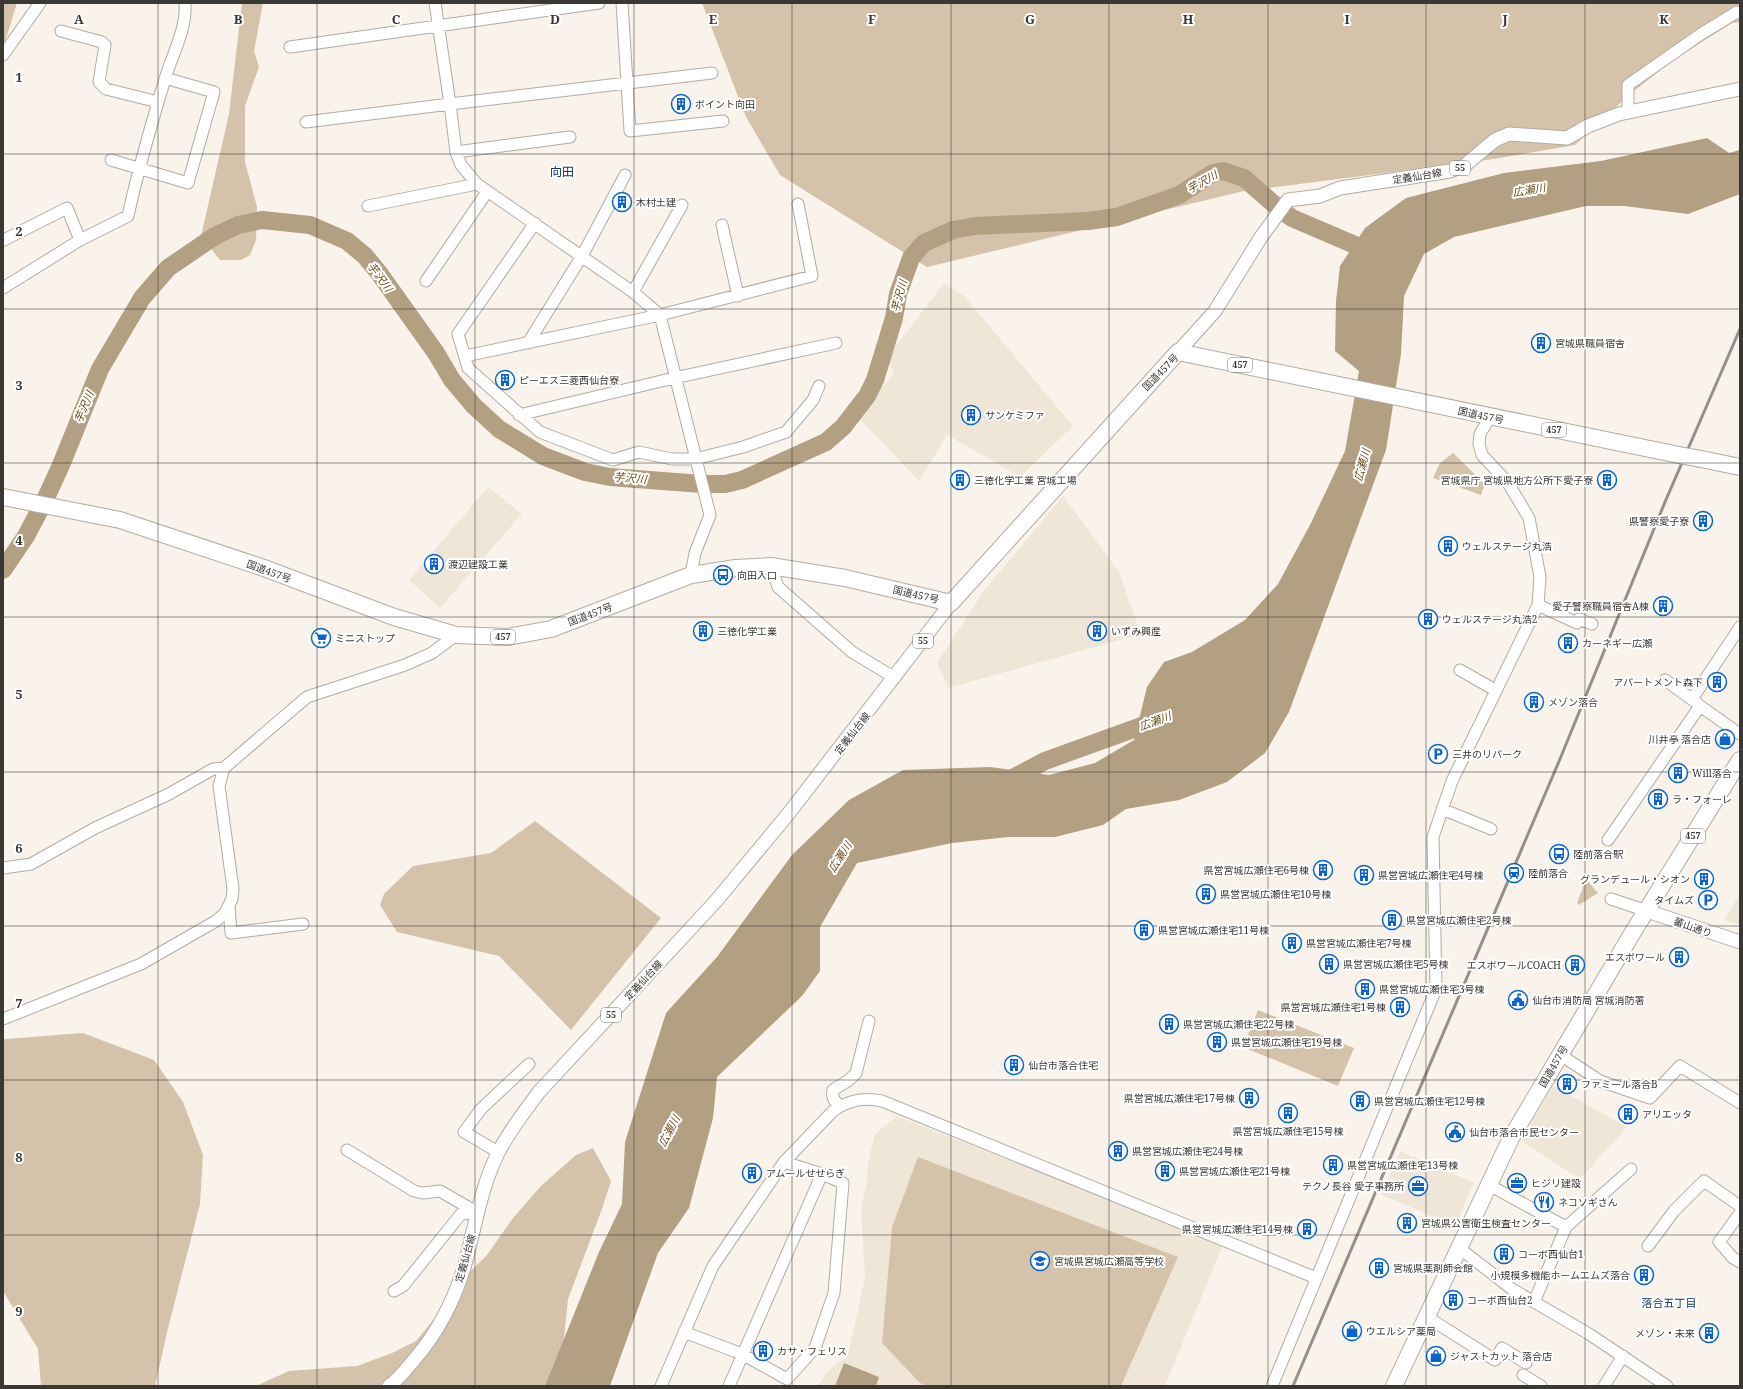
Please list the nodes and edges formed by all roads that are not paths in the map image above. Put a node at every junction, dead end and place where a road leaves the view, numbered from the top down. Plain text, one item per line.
1 (40, 3) edge
2 (185, 3) edge
3 (435, 3) edge
4 (599, 3) edge
5 (622, 3) edge
6 (1740, 13) edge
7 (437, 26) junction
8 (61, 30) dead end
9 (290, 47) dead end
10 (3, 55) edge
11 (712, 73) dead end
12 (165, 78) junction
13 (626, 84) junction
14 (1740, 89) edge
15 (158, 102) junction
16 (450, 104) junction
17 (1628, 112) junction
18 (723, 121) dead end
19 (306, 122) dead end
20 (570, 137) dead end
21 (456, 152) junction
22 (111, 160) dead end
23 (139, 169) junction
24 (625, 175) dead end
25 (477, 184) junction
26 (487, 192) junction
27 (798, 204) dead end
28 (682, 205) dead end
29 (368, 206) dead end
30 (535, 223) junction
31 (722, 225) dead end
32 (4, 240) dead end
33 (80, 240) junction
34 (582, 256) junction
35 (426, 282) dead end
36 (3, 288) edge
37 (634, 292) junction
38 (738, 296) junction
39 (660, 315) junction
40 (528, 343) junction
41 (836, 343) dead end
42 (1178, 352) junction
43 (464, 356) junction
44 (674, 378) junction
45 (819, 386) dead end
46 (520, 415) junction
47 (1490, 417) junction
48 (697, 461) junction
49 (1740, 467) edge
50 (3, 497) edge
51 (771, 566) junction
52 (691, 574) junction
53 (951, 603) junction
54 (1538, 605) junction
55 (1592, 624) dead end
56 (1740, 627) edge
57 (456, 635) junction
58 (1460, 670) dead end
59 (895, 678) junction
60 (1665, 680) dead end
61 (1496, 690) junction
62 (1696, 702) junction
63 (1740, 734) edge
64 (1740, 760) edge
65 (224, 768) junction
66 (1442, 809) junction
67 (1491, 830) dead end
68 (1608, 840) dead end
69 (3, 868) edge
70 (1611, 899) dead end
71 (229, 907) junction
72 (1646, 911) junction
73 (303, 924) dead end
74 (1740, 942) edge
75 (3, 1019) edge
76 (869, 1021) dead end
77 (1559, 1054) junction
78 (529, 1064) dead end
79 (1740, 1103) edge
80 (840, 1106) junction
81 (347, 1150) dead end
82 (498, 1152) junction
83 (784, 1162) junction
84 (1631, 1169) dead end
85 (822, 1174) junction
86 (1489, 1185) junction
87 (1740, 1206) edge
88 (478, 1213) junction
89 (1740, 1213) edge
90 (1566, 1227) junction
91 (1648, 1246) dead end
92 (1459, 1248) junction
93 (1740, 1262) edge
94 (1316, 1278) junction
95 (394, 1291) dead end
96 (1534, 1302) junction
97 (1427, 1317) junction
98 (684, 1332) junction
99 (742, 1354) junction
100 (1623, 1356) junction
101 (1526, 1363) dead end
102 (1524, 1375) dead end
103 (784, 1382) edge
104 (389, 1386) edge
105 (661, 1386) edge
106 (729, 1386) edge
107 (1272, 1386) edge
108 (1394, 1386) edge
109 (1541, 1386) edge
110 (1604, 1386) edge
111 (1667, 1386) edge

1 - 10 street
2 - 12 street
3 - 7 street
4 - 7 street
5 - 13 street
6 - 17 street
7 - 9 street
7 - 16 street
8 - 15 street
11 - 13 street
12 - 15 street
12 - 23 street
13 - 16 street
13 - 18 street
14 - 17 main road, 定義仙台線 / 55
15 - 23 street
16 - 19 street
16 - 21 street
17 - 42 main road, 定義仙台線 / 55
20 - 21 street
21 - 25 street
22 - 23 street
23 - 33 street
24 - 34 street
25 - 26 street
25 - 29 street
26 - 30 street
26 - 35 street
27 - 38 street
28 - 37 street
30 - 34 street
30 - 43 street
31 - 38 street
32 - 33 street
33 - 36 street
34 - 37 street
34 - 40 street
37 - 39 street
38 - 39 street
39 - 40 street
39 - 44 street
40 - 43 street
41 - 44 street
42 - 47 highway, 国道457号 / 457
42 - 53 highway, 国道457号
43 - 46 street
44 - 46 street
44 - 48 street
45 - 48 street
46 - 48 street
47 - 49 highway, 国道457号 / 457, bridge
47 - 54 street
48 - 52 street
50 - 57 highway, 国道457号 / 457
51 - 52 highway, 国道457号 / 457
51 - 53 highway, 国道457号 / 457
51 - 59 street
52 - 57 highway, 国道457号 / 457
53 - 59 main road, 定義仙台線 / 55
54 - 55 street
54 - 61 street
56 - 62 street
57 - 65 street
58 - 61 street
59 - 82 main road, 定義仙台線 / 55
60 - 62 street
61 - 66 street
62 - 63 street
62 - 68 street
64 - 72 highway, 国道457号 / 457
65 - 69 street
65 - 71 street
66 - 67 street
66 - 94 street
70 - 72 street
71 - 73 street
71 - 75 street
72 - 74 main road, 蕃山通り
72 - 77 highway, 国道457号 / 457
76 - 80 street
77 - 79 street
77 - 86 highway, 国道457号 / 457
78 - 82 street
80 - 83 street
80 - 94 street
81 - 88 street
82 - 88 main road, 定義仙台線 / 55
83 - 85 street
83 - 98 street
84 - 90 street
85 - 99 street
85 - 103 street
86 - 90 street
86 - 92 highway, 国道457号 / 457
87 - 91 street
88 - 95 street
88 - 104 main road, 定義仙台線 / 55
89 - 93 street
90 - 96 street
92 - 96 street
92 - 97 highway, 国道457号 / 457
94 - 107 street
96 - 100 street
97 - 101 street
97 - 108 highway, 国道457号 / 457
98 - 99 street
98 - 105 street
99 - 103 street
99 - 106 street
100 - 110 street
100 - 111 street
102 - 109 street

